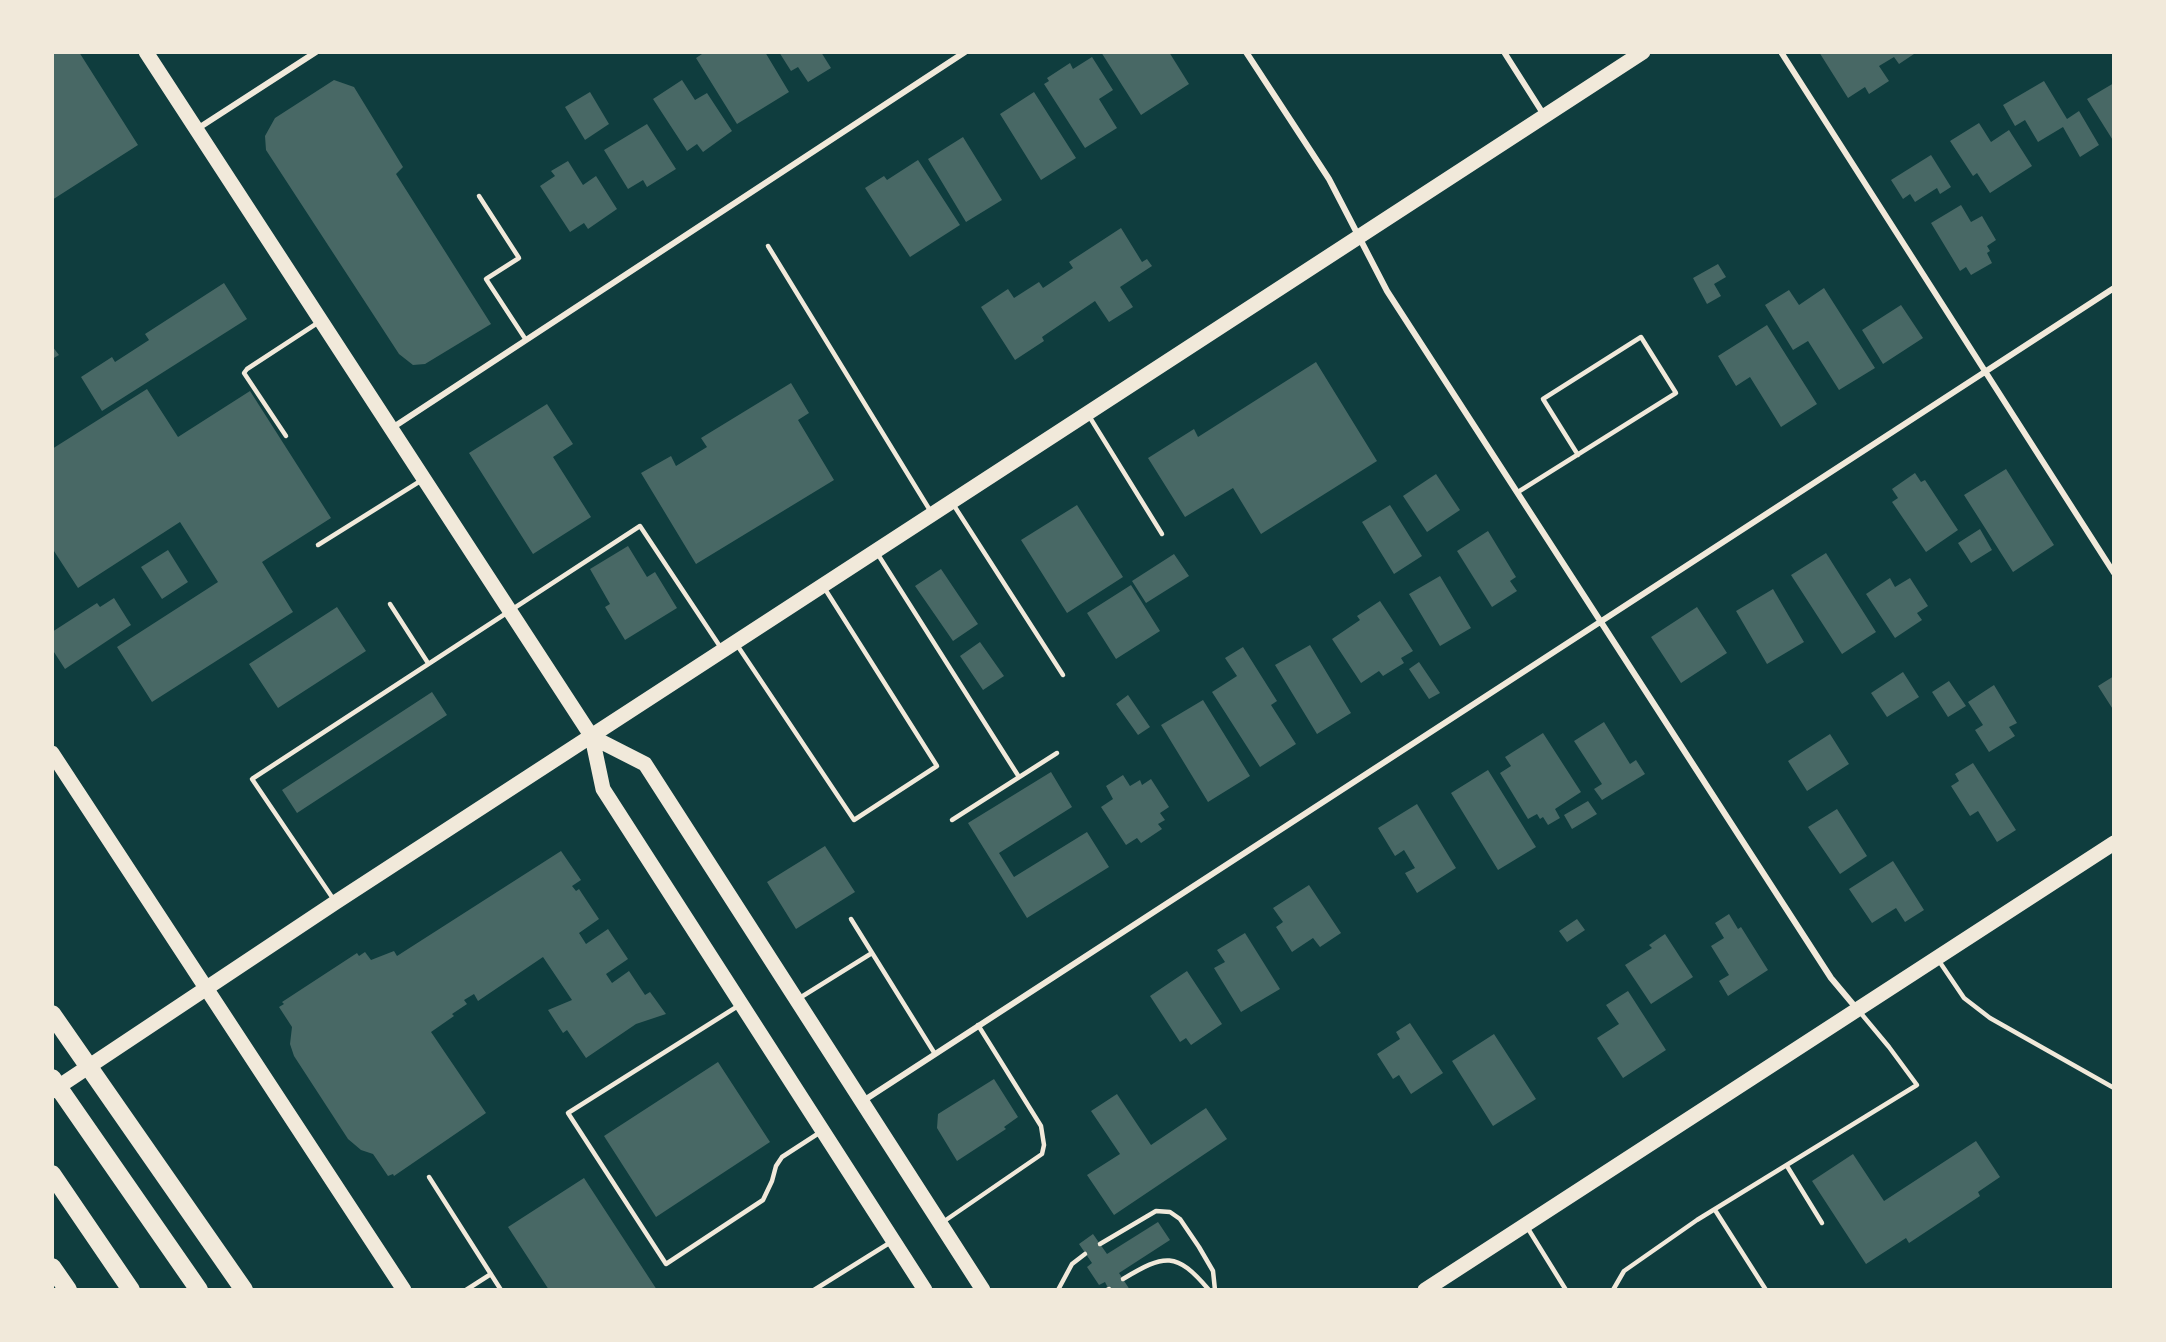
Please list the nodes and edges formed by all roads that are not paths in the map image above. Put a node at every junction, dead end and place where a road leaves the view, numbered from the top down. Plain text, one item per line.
1 (146, 52) edge
2 (316, 52) edge
3 (965, 52) edge
4 (1246, 52) edge
5 (1504, 52) edge
6 (1643, 52) edge
7 (1781, 52) edge
8 (1545, 117) junction
9 (196, 130) junction
10 (479, 196) dead end
11 (1359, 237) junction
12 (768, 246) dead end
13 (2114, 288) edge
14 (322, 320) junction
15 (526, 340) junction
16 (1984, 371) junction
17 (1088, 413) junction
18 (392, 429) junction
19 (286, 436) dead end
20 (1578, 455) junction
21 (424, 478) junction
22 (1518, 492) junction
23 (951, 502) junction
24 (932, 514) junction
25 (1162, 534) dead end
26 (318, 546) dead end
27 (876, 551) junction
28 (2114, 573) edge
29 (823, 585) junction
30 (390, 604) dead end
31 (509, 611) junction
32 (1600, 621) junction
33 (729, 647) junction
34 (428, 663) junction
35 (1063, 675) dead end
36 (592, 737) junction
37 (52, 753) edge
38 (1057, 753) dead end
39 (1019, 777) junction
40 (952, 820) dead end
41 (2114, 843) edge
42 (336, 902) junction
43 (851, 919) dead end
44 (872, 953) junction
45 (1937, 958) junction
46 (206, 988) junction
47 (796, 1000) junction
48 (740, 1004) junction
49 (1857, 1009) junction
50 (52, 1014) edge
51 (978, 1025) junction
52 (935, 1054) junction
53 (52, 1078) edge
54 (2114, 1088) edge
55 (52, 1091) edge
56 (862, 1101) junction
57 (822, 1132) junction
58 (1787, 1166) junction
59 (52, 1174) edge
60 (429, 1177) dead end
61 (1715, 1210) junction
62 (941, 1223) junction
63 (1822, 1223) dead end
64 (1525, 1225) junction
65 (893, 1240) junction
66 (1100, 1244) dead end
67 (1085, 1254) dead end
68 (52, 1267) edge
69 (491, 1274) junction
70 (1123, 1279) dead end
71 (68, 1290) edge
72 (131, 1290) edge
73 (199, 1290) edge
74 (244, 1290) edge
75 (404, 1290) edge
76 (466, 1290) edge
77 (501, 1290) edge
78 (814, 1290) edge
79 (925, 1290) edge
80 (983, 1290) edge
81 (1058, 1290) edge
82 (1209, 1290) edge
83 (1215, 1290) edge
84 (1425, 1290) edge
85 (1566, 1290) edge
86 (1613, 1290) edge
87 (1766, 1290) edge

1 - 9 main road
2 - 9 street
3 - 15 street
4 - 11 street
5 - 8 street
6 - 8 main road
7 - 16 street
8 - 11 main road
9 - 14 main road
10 - 15 lane
11 - 17 main road
11 - 22 street
12 - 24 lane
13 - 16 street
14 - 18 main road
14 - 19 lane
15 - 18 street
16 - 28 street
16 - 32 street
17 - 23 main road
17 - 25 lane
18 - 21 main road
20 - 20 lane
20 - 22 lane
21 - 26 lane
21 - 31 main road
22 - 32 street
23 - 24 main road
23 - 35 lane
24 - 27 main road
27 - 29 main road
27 - 39 lane
29 - 33 main road
29 - 33 lane
30 - 34 lane
31 - 33 lane
31 - 34 lane
31 - 36 main road
32 - 49 street
32 - 51 street
33 - 36 main road
34 - 42 lane
36 - 42 main road
36 - 47 main road
36 - 48 main road
37 - 46 main road
38 - 39 lane
39 - 40 lane
41 - 45 main road
42 - 46 main road
43 - 44 lane
44 - 47 lane
44 - 52 lane
45 - 49 main road
45 - 54 lane
46 - 55 main road
46 - 75 main road
47 - 56 main road
48 - 57 main road
48 - 57 lane
49 - 58 lane
49 - 64 main road
50 - 74 highway
51 - 52 street
51 - 62 lane
52 - 56 street
53 - 73 highway
56 - 62 main road
57 - 65 main road
58 - 61 lane
58 - 63 lane
59 - 72 highway
60 - 69 lane
61 - 86 lane
61 - 87 lane
62 - 80 main road
64 - 84 main road
64 - 85 lane
65 - 78 lane
65 - 79 main road
66 - 83 lane
67 - 81 lane
68 - 71 highway
69 - 76 lane
69 - 77 lane
70 - 82 lane

